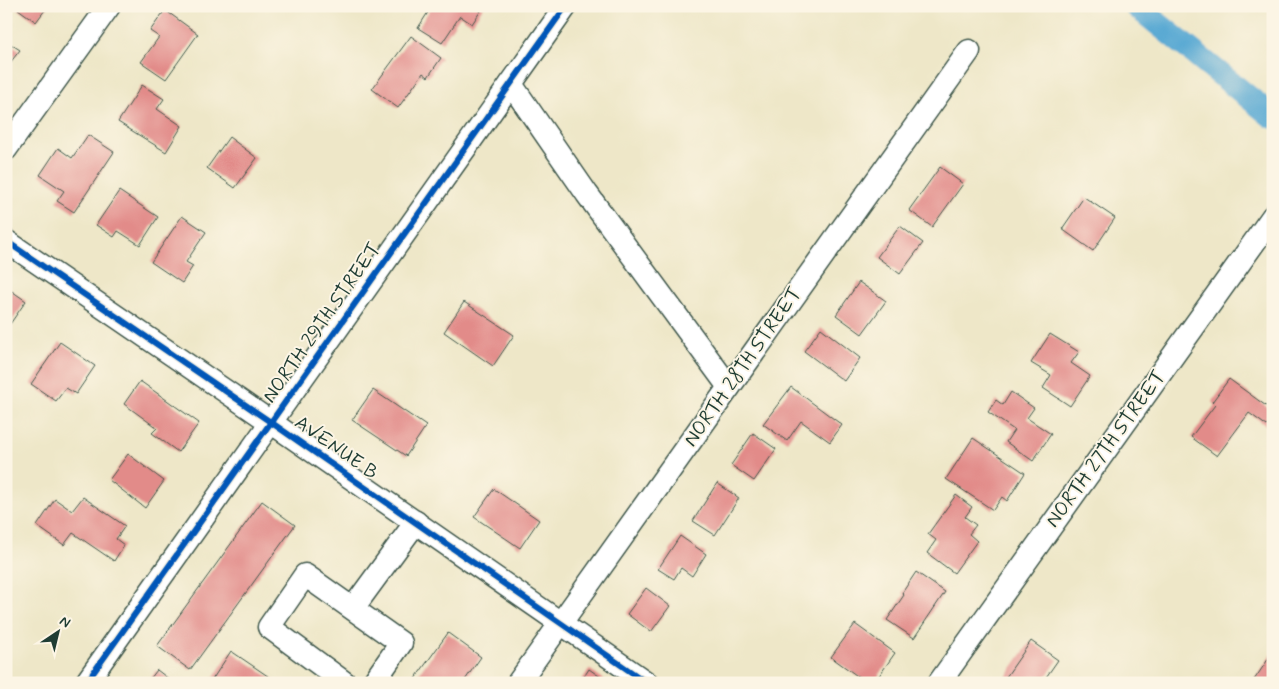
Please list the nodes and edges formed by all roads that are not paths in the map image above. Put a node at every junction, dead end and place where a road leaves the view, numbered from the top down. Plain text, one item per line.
1 (109, 6) edge
2 (566, 6) edge
3 (969, 50) dead end
4 (511, 84) junction
5 (6, 149) edge
6 (1273, 216) edge
7 (6, 241) edge
8 (729, 387) junction
9 (272, 423) junction
10 (416, 522) junction
11 (353, 608) junction
12 (561, 622) junction
13 (86, 683) edge
14 (345, 683) edge
15 (373, 683) edge
16 (518, 683) edge
17 (647, 683) edge
18 (939, 683) edge

1 - 5 street
2 - 4 street, NORTH 29TH STREET
3 - 8 street, NORTH 28TH STREET
4 - 8 street
4 - 9 street, NORTH 29TH STREET
6 - 18 street, NORTH 27TH STREET
7 - 9 street, AVENUE B
8 - 12 street, NORTH 28TH STREET
9 - 10 street, AVENUE B
9 - 13 street, NORTH 29TH STREET
10 - 11 street
10 - 12 street, AVENUE B
11 - 14 street
11 - 15 street
12 - 16 street, NORTH 28TH STREET
12 - 17 street, AVENUE B

